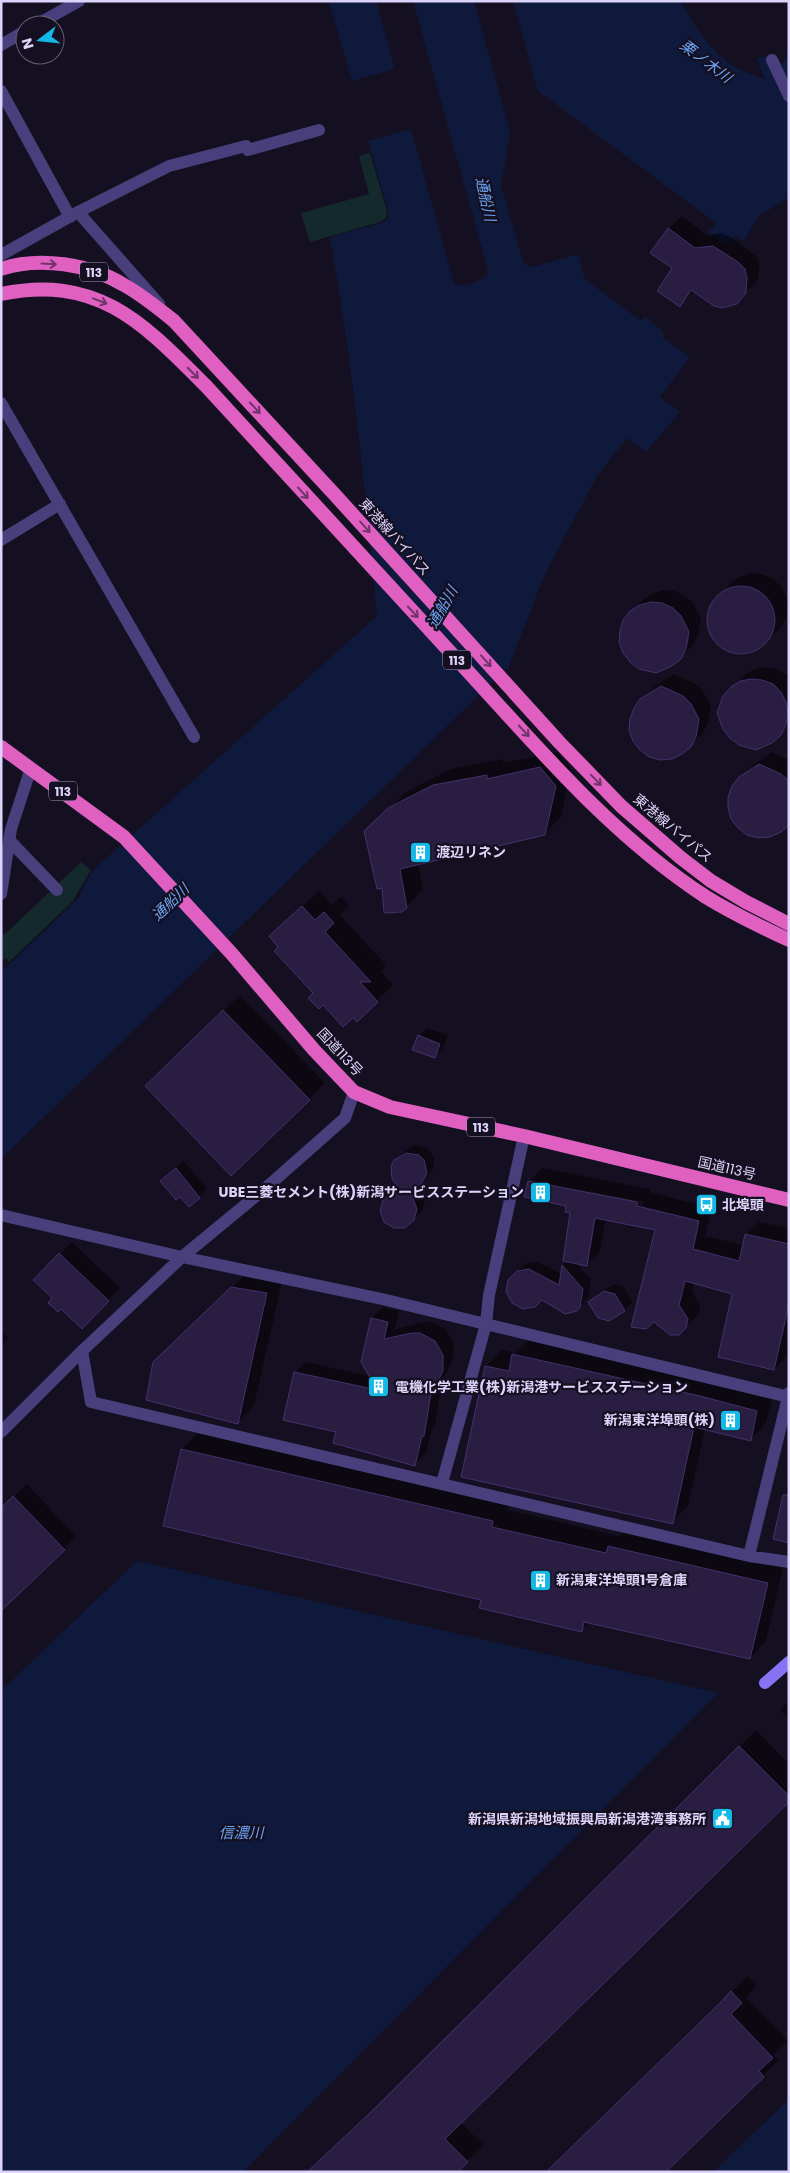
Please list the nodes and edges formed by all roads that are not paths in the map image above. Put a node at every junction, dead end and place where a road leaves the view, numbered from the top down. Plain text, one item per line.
1 (79, 1) edge
2 (54, 15) edge
3 (15, 37) edge
4 (1, 45) edge
5 (772, 60) dead end
6 (1, 91) edge
7 (789, 96) edge
8 (319, 130) dead end
9 (74, 214) junction
10 (1, 255) edge
11 (1, 269) edge
12 (1, 294) edge
13 (174, 321) junction
14 (1, 402) edge
15 (60, 504) junction
16 (1, 540) edge
17 (194, 737) dead end
18 (1, 747) edge
19 (31, 768) junction
20 (7, 832) edge
21 (57, 890) dead end
22 (1, 894) edge
23 (789, 924) edge
24 (789, 940) edge
25 (354, 1092) junction
26 (524, 1136) junction
27 (789, 1200) edge
28 (1, 1215) edge
29 (182, 1257) junction
30 (486, 1324) junction
31 (82, 1351) junction
32 (788, 1396) edge
33 (1, 1432) edge
34 (442, 1483) junction
35 (749, 1556) junction
36 (789, 1562) edge
37 (789, 1662) edge
38 (765, 1683) dead end

1 - 2 street
3 - 4 street
5 - 7 street
6 - 9 street
8 - 9 street
9 - 10 street
9 - 13 street
11 -> 13 highway, 東港線バイパス / 113
12 -> 24 highway, 113
13 -> 23 highway, 東港線バイパス / 113
14 - 15 street
15 - 16 street
15 - 17 street
18 - 19 highway, 国道113号 / 113
19 - 20 street
19 - 25 highway, 国道113号 / 113
20 - 21 street
20 - 22 street
25 - 26 highway, 国道113号 / 113
25 - 29 street
26 - 27 highway, 国道113号 / 113
26 - 30 street
28 - 29 street
29 - 30 street
29 - 31 street
30 - 32 street
30 - 34 street
31 - 33 street
31 - 34 street
32 - 35 street
34 - 35 street
35 - 36 street
37 - 38 main road

